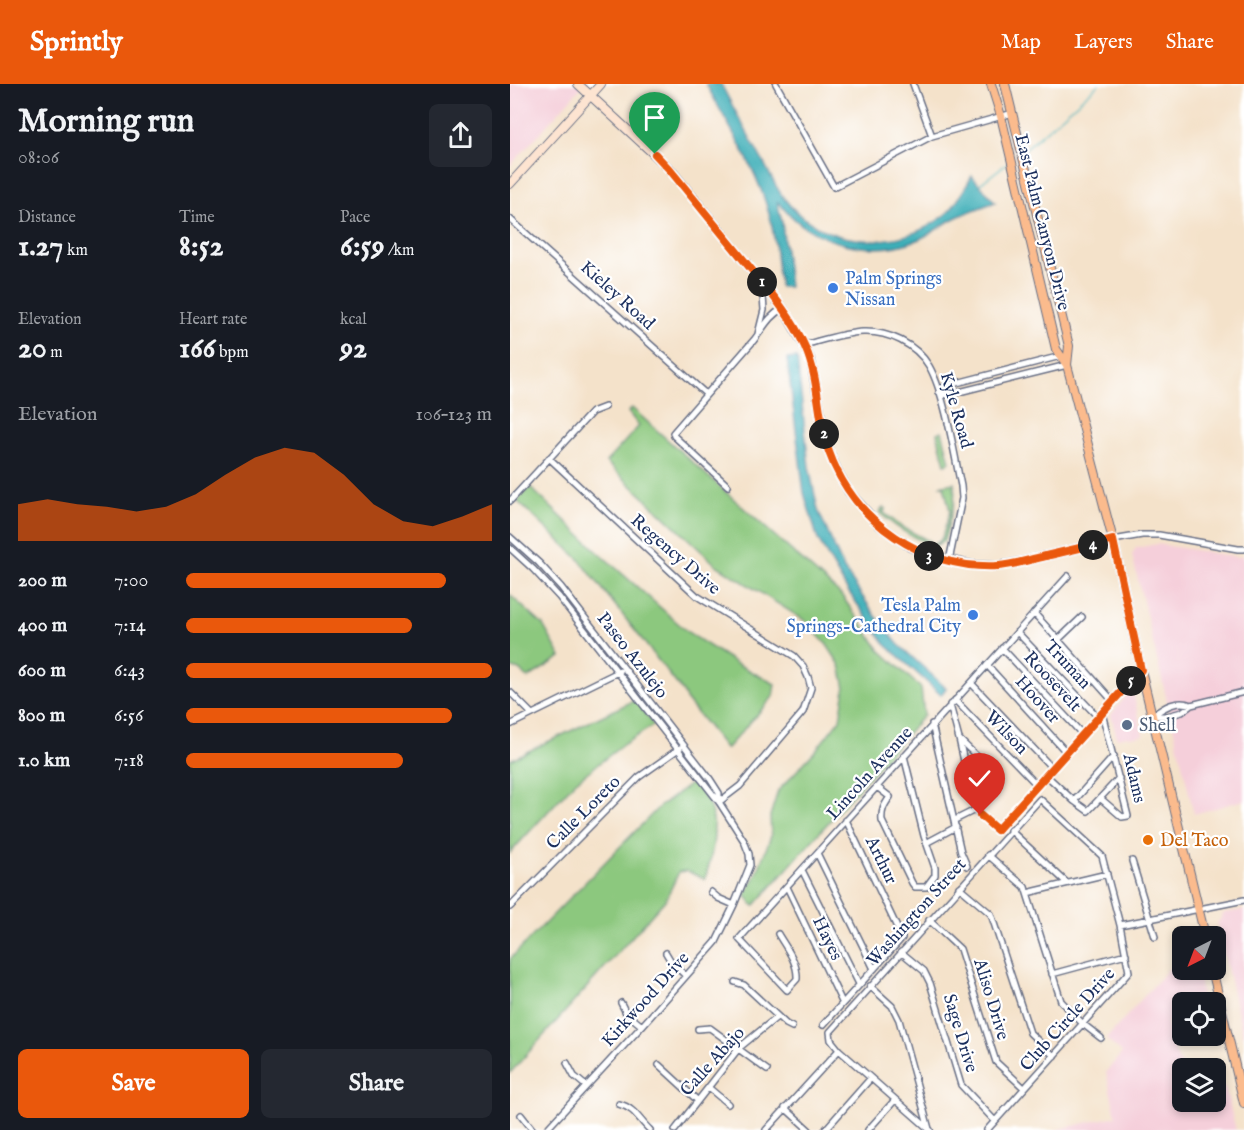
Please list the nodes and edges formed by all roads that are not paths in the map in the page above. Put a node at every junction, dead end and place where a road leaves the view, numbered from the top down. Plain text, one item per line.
1 (578, 84) edge
2 (601, 84) edge
3 (776, 84) edge
4 (913, 84) edge
5 (990, 84) edge
6 (1005, 84) edge
7 (591, 96) junction
8 (1012, 113) junction
9 (1001, 116) junction
10 (932, 136) junction
11 (510, 184) edge
12 (510, 219) edge
13 (762, 283) junction
14 (783, 308) junction
15 (757, 336) junction
16 (804, 345) junction
17 (1065, 355) junction
18 (1067, 365) junction
19 (939, 392) junction
20 (706, 394) junction
21 (605, 407) dead end
22 (549, 458) junction
23 (728, 486) dead end
24 (510, 501) edge
25 (510, 537) edge
26 (1113, 540) junction
27 (510, 548) edge
28 (1244, 549) edge
29 (949, 561) junction
30 (1068, 576) dead end
31 (1034, 613) junction
32 (1082, 617) dead end
33 (1017, 632) junction
34 (1058, 640) junction
35 (1002, 648) junction
36 (987, 665) junction
37 (624, 669) junction
38 (1141, 670) junction
39 (618, 672) junction
40 (971, 682) junction
41 (510, 692) edge
42 (1244, 692) edge
43 (955, 700) junction
44 (1112, 700) junction
45 (950, 705) junction
46 (1191, 705) junction
47 (532, 714) junction
48 (1100, 715) junction
49 (1152, 716) junction
50 (510, 724) edge
51 (932, 724) junction
52 (1083, 735) junction
53 (959, 739) junction
54 (683, 745) junction
55 (678, 749) junction
56 (1067, 753) junction
57 (904, 756) junction
58 (1114, 756) junction
59 (1052, 768) junction
60 (991, 770) dead end
61 (1046, 775) junction
62 (1119, 778) junction
63 (1037, 785) junction
64 (877, 787) junction
65 (1100, 798) junction
66 (1040, 799) joint
67 (1074, 801) junction
68 (718, 802) junction
69 (975, 810) junction
70 (955, 819) junction
71 (846, 820) junction
72 (956, 827) junction
73 (1010, 830) junction
74 (926, 843) junction
75 (817, 853) junction
76 (988, 855) junction
77 (1132, 861) dead end
78 (967, 866) dead end
79 (802, 870) junction
80 (1107, 874) junction
81 (747, 875) joint
82 (1067, 883) junction
83 (787, 887) junction
84 (958, 887) junction
85 (711, 892) dead end
86 (1027, 893) junction
87 (1244, 900) edge
88 (734, 905) junction
89 (510, 907) edge
90 (1198, 908) junction
91 (1150, 918) junction
92 (929, 920) junction
93 (1120, 925) junction
94 (1202, 926) edge
95 (778, 934) dead end
96 (1155, 937) dead end
97 (901, 952) junction
98 (666, 953) dead end
99 (1126, 954) junction
100 (874, 969) junction
101 (1052, 974) junction
102 (686, 976) junction
103 (1215, 980) edge
104 (735, 982) dead end
105 (859, 984) junction
106 (870, 986) junction
107 (843, 1002) junction
108 (621, 1003) dead end
109 (777, 1017) junction
110 (1083, 1024) junction
111 (823, 1025) dead end
112 (642, 1026) junction
113 (792, 1028) dead end
114 (698, 1029) dead end
115 (1101, 1038) dead end
116 (739, 1048) junction
117 (839, 1050) junction
118 (1054, 1056) junction
119 (567, 1063) dead end
120 (659, 1065) dead end
121 (766, 1070) dead end
122 (871, 1078) junction
123 (586, 1086) junction
124 (709, 1088) junction
125 (1024, 1088) junction
126 (697, 1100) junction
127 (895, 1100) junction
128 (1244, 1103) edge
129 (620, 1104) dead end
130 (728, 1104) dead end
131 (785, 1108) junction
132 (521, 1115) dead end
133 (995, 1121) junction
134 (533, 1130) edge
135 (546, 1130) edge
136 (650, 1130) edge
137 (675, 1130) edge
138 (766, 1130) edge
139 (809, 1130) edge
140 (825, 1130) edge
141 (868, 1130) edge
142 (929, 1130) edge
143 (987, 1130) edge

1 - 7 main road
2 - 7 main road
3 - 10 street
4 - 10 street
5 - 9 main road, East Palm Canyon Drive
6 - 8 main road, East Palm Canyon Drive
7 - 11 main road
7 - 13 main road
8 - 9 street
8 - 17 main road, East Palm Canyon Drive
9 - 10 street
9 - 17 main road, East Palm Canyon Drive
12 - 20 street, Kieley Road
13 - 14 main road
13 - 15 street
14 - 15 street
14 - 16 main road
15 - 20 street
16 - 19 street, Kyle Road
16 - 29 main road
17 - 18 main road, East Palm Canyon Drive
17 - 19 street
18 - 19 street
18 - 26 main road, East Palm Canyon Drive
19 - 29 street, Kyle Road
20 - 23 street
21 - 22 street
22 - 24 street
22 - 68 street, Regency Drive
25 - 37 street, Paseo Azulejo
26 - 28 street
26 - 29 main road
26 - 38 main road, East Palm Canyon Drive
27 - 39 street, Paseo Azulejo
30 - 31 street, Lincoln Avenue
31 - 33 street, Lincoln Avenue
31 - 34 street
32 - 34 street
33 - 35 street, Lincoln Avenue
33 - 48 street, Truman
34 - 44 street
35 - 36 street, Lincoln Avenue
35 - 52 street, Roosevelt
36 - 40 street, Lincoln Avenue
36 - 56 street, Hoover
37 - 39 street
37 - 54 street, Paseo Azulejo
38 - 44 street
38 - 49 main road, East Palm Canyon Drive
39 - 47 street
39 - 55 street, Paseo Azulejo
40 - 43 street, Lincoln Avenue
40 - 59 street
41 - 47 street
42 - 46 street
43 - 45 street, Lincoln Avenue
43 - 63 street, Wilson
44 - 48 street
45 - 51 street, Lincoln Avenue
45 - 53 street
46 - 49 street
46 - 49 street
47 - 50 street
48 - 52 street
48 - 58 street, Adams
49 - 90 main road, East Palm Canyon Drive
51 - 57 street, Lincoln Avenue
51 - 70 street
52 - 56 street
53 - 60 street
53 - 69 street
54 - 55 street, Calle Loreto
54 - 68 street, Paseo Azulejo
55 - 68 street, Paseo Azulejo
55 - 89 street, Calle Loreto
56 - 59 street
57 - 64 street, Lincoln Avenue
57 - 74 street
58 - 62 street, Adams
58 - 67 street
59 - 61 street
61 - 63 street
61 - 67 street
62 - 65 street
62 - 65 street, Adams
63 - 69 street
64 - 71 street, Lincoln Avenue
64 - 74 street
65 - 67 street
66 - 73 street, Washington Street
66 - 80 street, Club Circle Drive
68 - 81 street, Paseo Azulejo
69 - 70 street
70 - 72 street
71 - 75 street, Lincoln Avenue
71 - 100 street, Arthur
72 - 74 street
72 - 78 street
73 - 76 street, Washington Street
73 - 82 street
75 - 79 street, Lincoln Avenue
75 - 100 street
76 - 84 street, Washington Street
76 - 86 street
77 - 91 street
79 - 83 street, Lincoln Avenue
79 - 105 street
80 - 82 street
80 - 93 street, Club Circle Drive
81 - 88 street, Kirkwood Drive
82 - 86 street
83 - 95 street, Lincoln Avenue
83 - 107 street, Hayes
84 - 92 street, Washington Street
84 - 118 street
85 - 88 street
86 - 101 street
87 - 90 street
88 - 102 street, Kirkwood Drive
90 - 91 street
90 - 94 main road, East Palm Canyon Drive
91 - 93 street
91 - 96 street
92 - 97 street, Washington Street
92 - 125 street, Aliso Drive
93 - 99 street, Club Circle Drive
97 - 106 street, Washington Street
97 - 133 street, Sage Drive
98 - 102 street
99 - 101 street
99 - 110 street, Club Circle Drive
100 - 105 street, Arthur
101 - 110 street
102 - 112 street, Kirkwood Drive
103 - 128 main road
104 - 109 street
105 - 107 street, Arthur
106 - 117 street, Washington Street
106 - 142 street
107 - 111 street, Arthur
108 - 112 street
109 - 113 street
109 - 116 street, Calle Abajo
110 - 115 street
110 - 118 street, Club Circle Drive
112 - 123 street, Kirkwood Drive
114 - 116 street
116 - 121 street
116 - 124 street, Calle Abajo
117 - 122 street
117 - 131 street
118 - 125 street, Club Circle Drive
119 - 123 street
120 - 126 street
122 - 127 street
122 - 140 street
123 - 135 street, Kirkwood Drive
124 - 126 street, Calle Abajo
124 - 130 street
125 - 133 street, Club Circle Drive
126 - 137 street, Calle Abajo
127 - 141 street
127 - 142 street
129 - 136 street
131 - 138 street
131 - 139 street
132 - 134 street
133 - 143 street, Club Circle Drive

